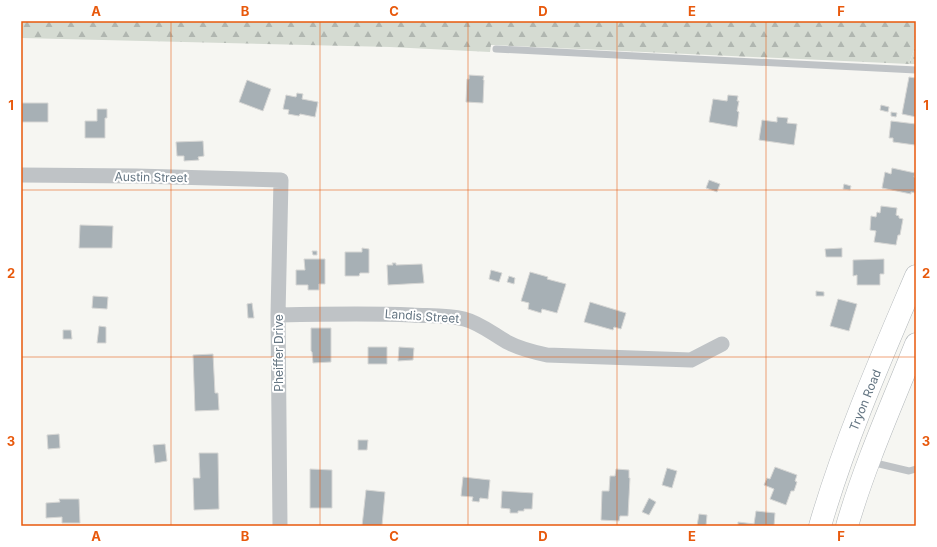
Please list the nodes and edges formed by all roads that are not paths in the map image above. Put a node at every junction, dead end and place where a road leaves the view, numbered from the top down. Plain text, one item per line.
1 (496, 49) dead end
2 (916, 70) edge
3 (21, 175) edge
4 (281, 180) joint
5 (916, 276) edge
6 (278, 315) junction
7 (722, 344) dead end
8 (916, 344) edge
9 (869, 462) junction
10 (916, 469) edge
11 (280, 526) edge
12 (820, 526) edge
13 (847, 526) edge

1 - 2 lane
3 - 4 street, Austin Street
4 - 6 street, Pheiffer Drive
5 - 12 main road, Tryon Road
6 - 7 street, Landis Street
6 - 11 street, Pheiffer Drive
8 - 9 main road
9 - 10 lane
9 - 13 main road

